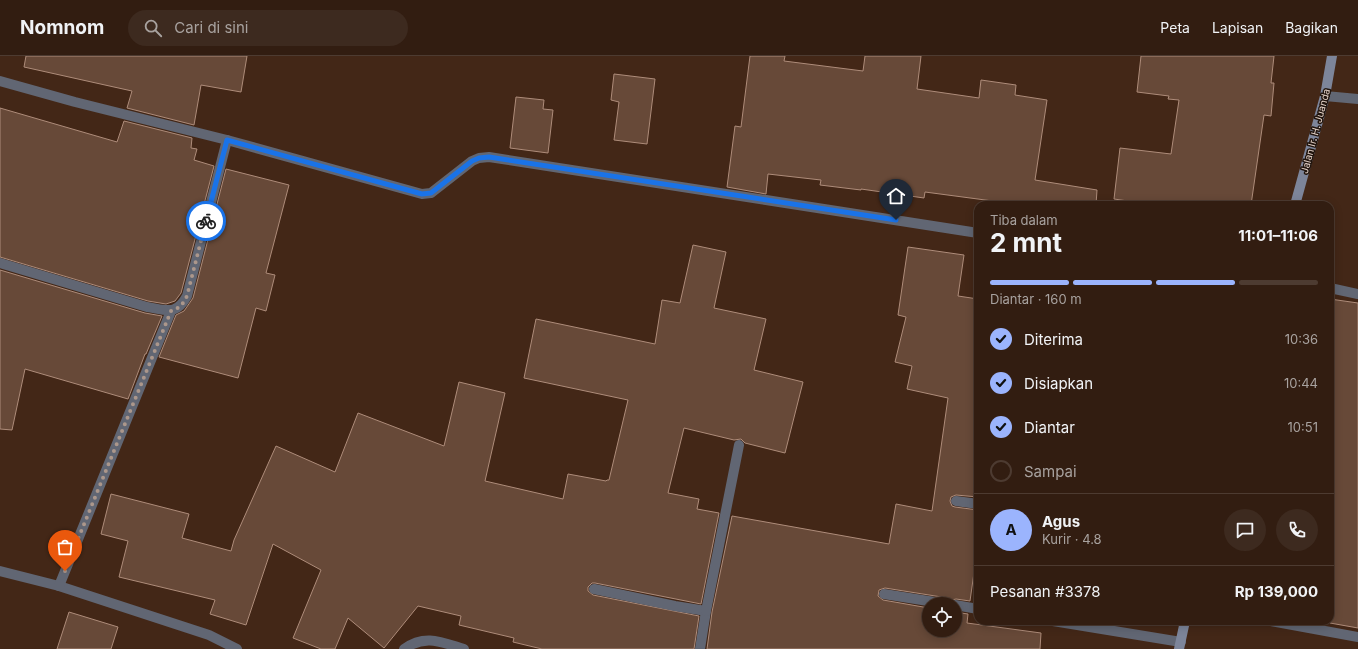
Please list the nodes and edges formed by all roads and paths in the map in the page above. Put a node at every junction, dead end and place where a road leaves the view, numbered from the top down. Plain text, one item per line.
1 (1332, 56) edge
2 (0, 81) edge
3 (1325, 96) junction
4 (1358, 99) edge
5 (227, 140) junction
6 (1296, 201) edge
7 (974, 232) edge
8 (0, 263) edge
9 (1334, 289) edge
10 (1358, 294) edge
11 (171, 311) junction
12 (739, 445) dead end
13 (956, 501) dead end
14 (974, 503) edge
15 (0, 571) edge
16 (59, 586) junction
17 (594, 589) dead end
18 (884, 594) dead end
19 (922, 600) edge
20 (962, 606) edge
21 (974, 608) edge
22 (706, 611) junction
23 (1074, 625) edge
24 (1183, 625) edge
25 (1307, 625) edge
26 (1358, 637) edge
27 (1180, 645) edge
28 (237, 649) edge
29 (404, 649) edge
30 (464, 649) edge
31 (700, 649) edge

1 - 3 main road, Jalan Ir. H. Juanda
2 - 5 street
3 - 4 street
3 - 6 main road, Jalan Ir. H. Juanda
5 - 7 street
5 - 11 street
8 - 11 street
9 - 10 street
11 - 16 street
12 - 22 street
13 - 14 street
15 - 16 street
16 - 28 street
17 - 22 street
18 - 19 street
20 - 21 street
22 - 31 street
23 - 27 street
24 - 27 main road
25 - 26 street
29 - 30 street

